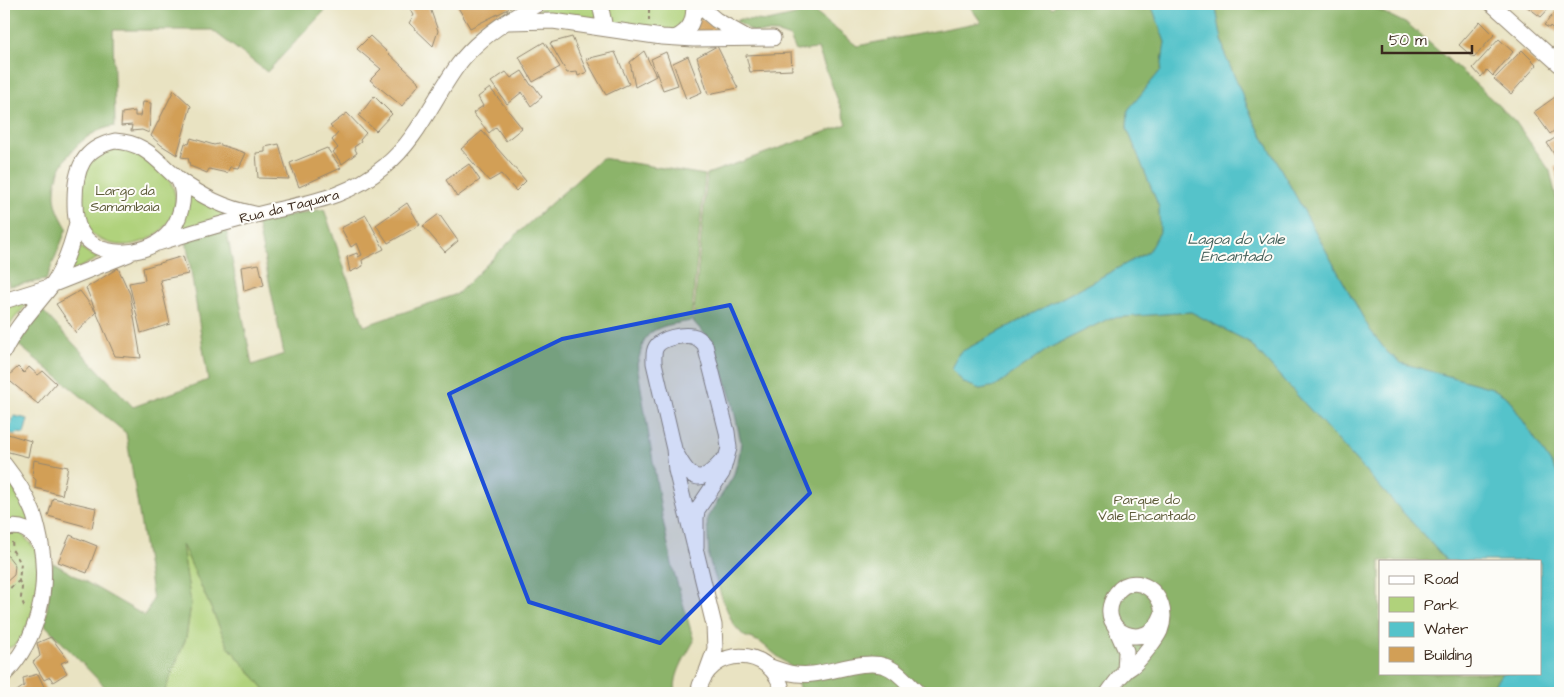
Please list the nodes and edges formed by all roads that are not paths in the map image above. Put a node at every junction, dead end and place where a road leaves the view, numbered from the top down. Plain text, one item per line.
1 (538, 4) edge
2 (600, 4) edge
3 (695, 4) edge
4 (1492, 4) edge
5 (506, 22) junction
6 (605, 28) junction
7 (675, 38) junction
8 (747, 38) junction
9 (773, 38) dead end
10 (1560, 65) edge
11 (178, 179) junction
12 (259, 214) junction
13 (77, 223) junction
14 (158, 243) junction
15 (134, 252) junction
16 (50, 286) junction
17 (4, 301) edge
18 (4, 352) edge
19 (674, 449) junction
20 (727, 456) junction
21 (4, 464) edge
22 (9, 528) edge
23 (41, 545) junction
24 (696, 547) junction
25 (1162, 615) junction
26 (714, 626) junction
27 (1115, 626) junction
28 (23, 650) junction
29 (748, 656) junction
30 (4, 657) edge
31 (768, 666) junction
32 (707, 671) junction
33 (1125, 672) junction
34 (4, 675) edge
35 (812, 675) junction
36 (698, 693) edge
37 (783, 693) edge
38 (789, 693) edge
39 (918, 693) edge
40 (1108, 693) edge

1 - 5 street, Rua da Taquara
2 - 6 street
3 - 7 street
3 - 8 street
4 - 10 street
5 - 6 street
5 - 12 street, Rua da Taquara
6 - 7 street
7 - 8 street
8 - 9 street
11 - 12 street
11 - 13 street
11 - 14 street
12 - 14 street, Rua da Taquara
13 - 15 street
13 - 16 street
14 - 15 street
15 - 16 street
16 - 17 street
16 - 18 street
19 - 20 street
19 - 20 street
19 - 24 street
20 - 24 street
21 - 23 street
22 - 23 street
23 - 28 street
24 - 26 street
25 - 27 street
25 - 27 street
25 - 33 street
26 - 29 street
26 - 32 street
27 - 33 street
28 - 30 street
28 - 34 street
29 - 31 street
29 - 32 street
31 - 35 street
31 - 37 street
32 - 36 street
33 - 40 street
35 - 38 street
35 - 39 street

